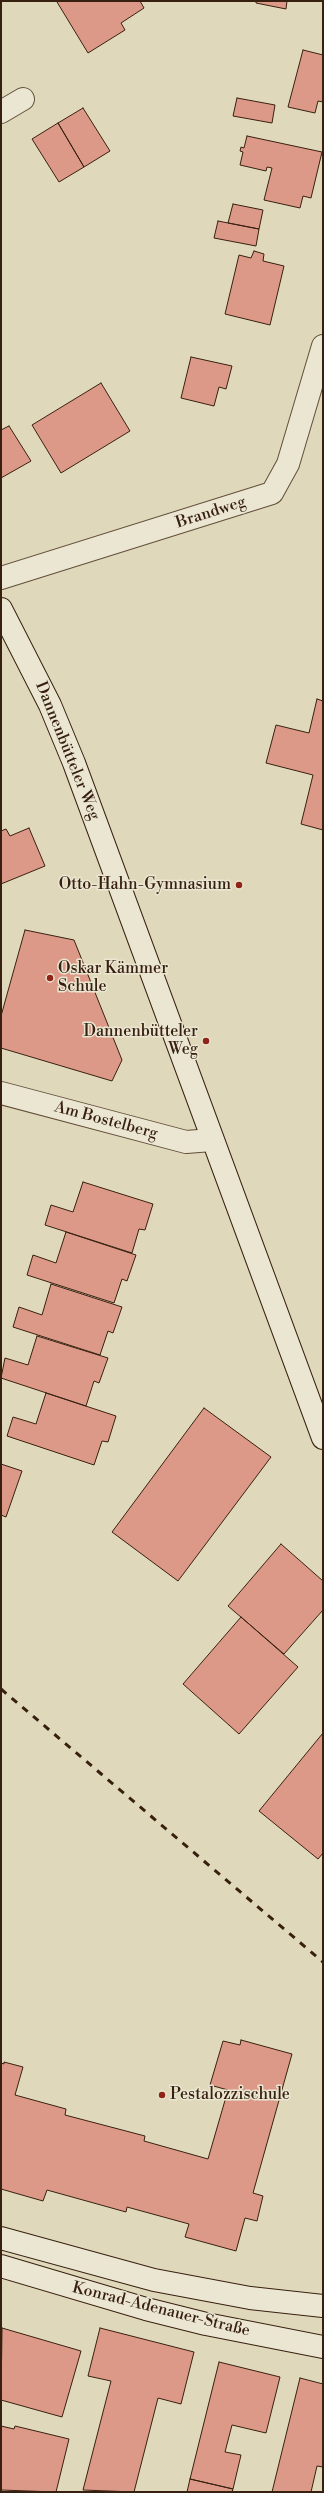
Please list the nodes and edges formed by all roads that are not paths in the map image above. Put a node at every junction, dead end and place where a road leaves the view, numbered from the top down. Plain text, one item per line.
1 (23, 99) dead end
2 (1, 112) edge
3 (323, 346) edge
4 (1, 578) edge
5 (1, 609) edge
6 (1, 1093) edge
7 (212, 1140) junction
8 (323, 1438) edge
9 (1, 2238) edge
10 (1, 2266) edge
11 (323, 2306) edge
12 (323, 2346) edge

1 - 2 street
3 - 4 street, Brandweg
5 - 7 street, Dannenbütteler Weg
6 - 7 street, Am Bostelberg
7 - 8 street, Dannenbütteler Weg
9 - 11 street, Konrad-Adenauer-Straße
10 - 12 street, Konrad-Adenauer-Straße

